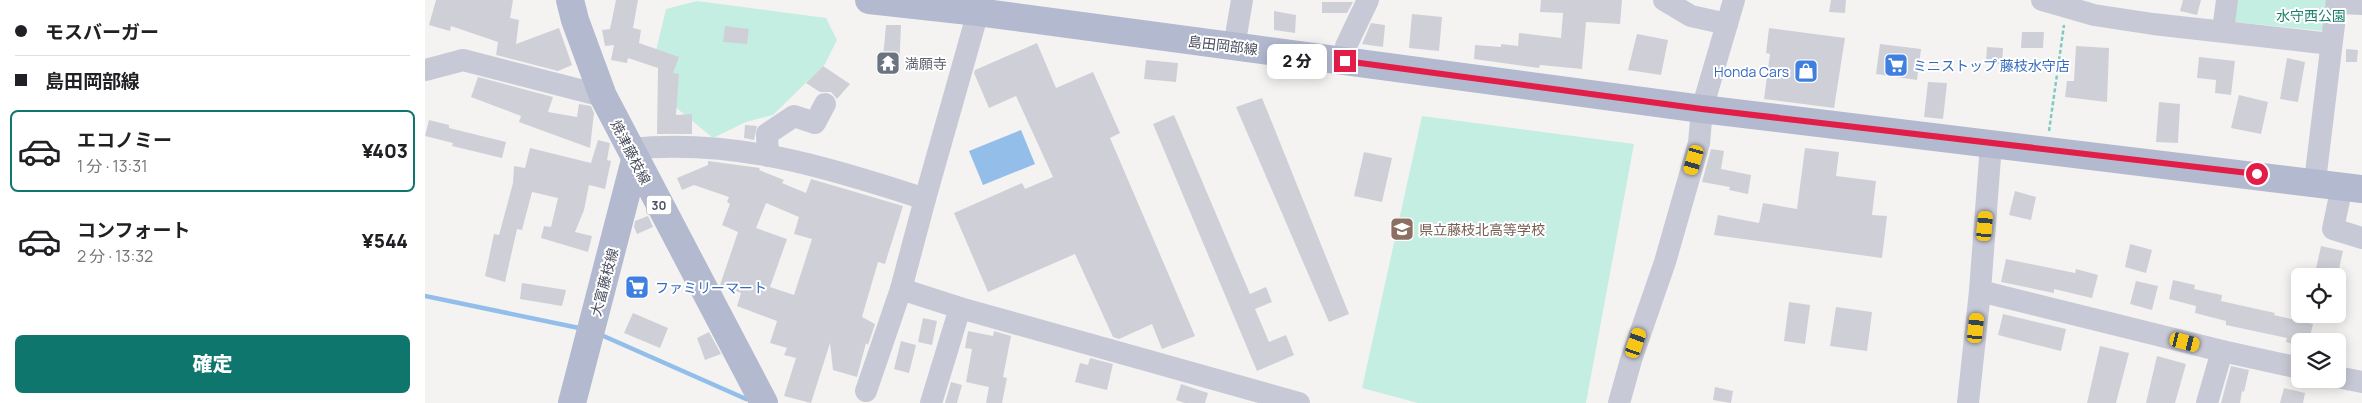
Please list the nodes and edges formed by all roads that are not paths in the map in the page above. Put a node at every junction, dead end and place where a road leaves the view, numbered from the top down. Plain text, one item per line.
1 (570, 0) edge
2 (869, 0) edge
3 (1242, 0) edge
4 (1368, 0) edge
5 (1664, 0) edge
6 (1734, 0) edge
7 (2041, 0) edge
8 (2227, 0) edge
9 (2337, 2) edge
10 (2362, 4) edge
11 (982, 6) edge
12 (2097, 7) edge
13 (1727, 24) junction
14 (2223, 31) junction
15 (2331, 44) junction
16 (1234, 47) junction
17 (1345, 61) junction
18 (425, 70) edge
19 (603, 96) junction
20 (825, 104) dead end
21 (1702, 109) junction
22 (1991, 144) junction
23 (632, 154) junction
24 (768, 156) junction
25 (2315, 181) junction
26 (2352, 187) edge
27 (925, 199) junction
28 (2362, 238) edge
29 (901, 289) junction
30 (1980, 291) junction
31 (960, 308) junction
32 (2222, 351) junction
33 (2291, 366) edge
34 (2346, 379) edge
35 (2362, 382) edge
36 (865, 392) dead end
37 (572, 403) edge
38 (764, 403) edge
39 (931, 403) edge
40 (1299, 403) edge
41 (1619, 403) edge
42 (1968, 403) edge
43 (2207, 403) edge

1 - 19 main road, 焼津藤枝線 / 30
2 - 11 main road, 島田岡部線
3 - 16 street
4 - 17 street
5 - 13 street
6 - 13 street
7 - 12 street
8 - 14 street
9 - 10 street
9 - 15 street
11 - 16 main road, 島田岡部線
11 - 27 street
12 - 14 street
13 - 21 street
14 - 15 street
15 - 25 street
16 - 17 main road, 島田岡部線
17 - 21 main road, 島田岡部線
18 - 19 street
19 - 23 main road, 焼津藤枝線 / 30
20 - 24 street
21 - 22 main road, 島田岡部線
21 - 41 street
22 - 25 main road, 島田岡部線
22 - 30 street
23 - 24 street
23 - 37 main road, 大富藤枝線
23 - 38 main road, 焼津藤枝線 / 30
24 - 27 street
25 - 26 main road, 島田岡部線
26 - 28 street
27 - 29 street
29 - 31 street
29 - 36 street
30 - 32 street
30 - 42 street
31 - 39 street
31 - 40 street
32 - 33 street
32 - 43 street
34 - 35 street

